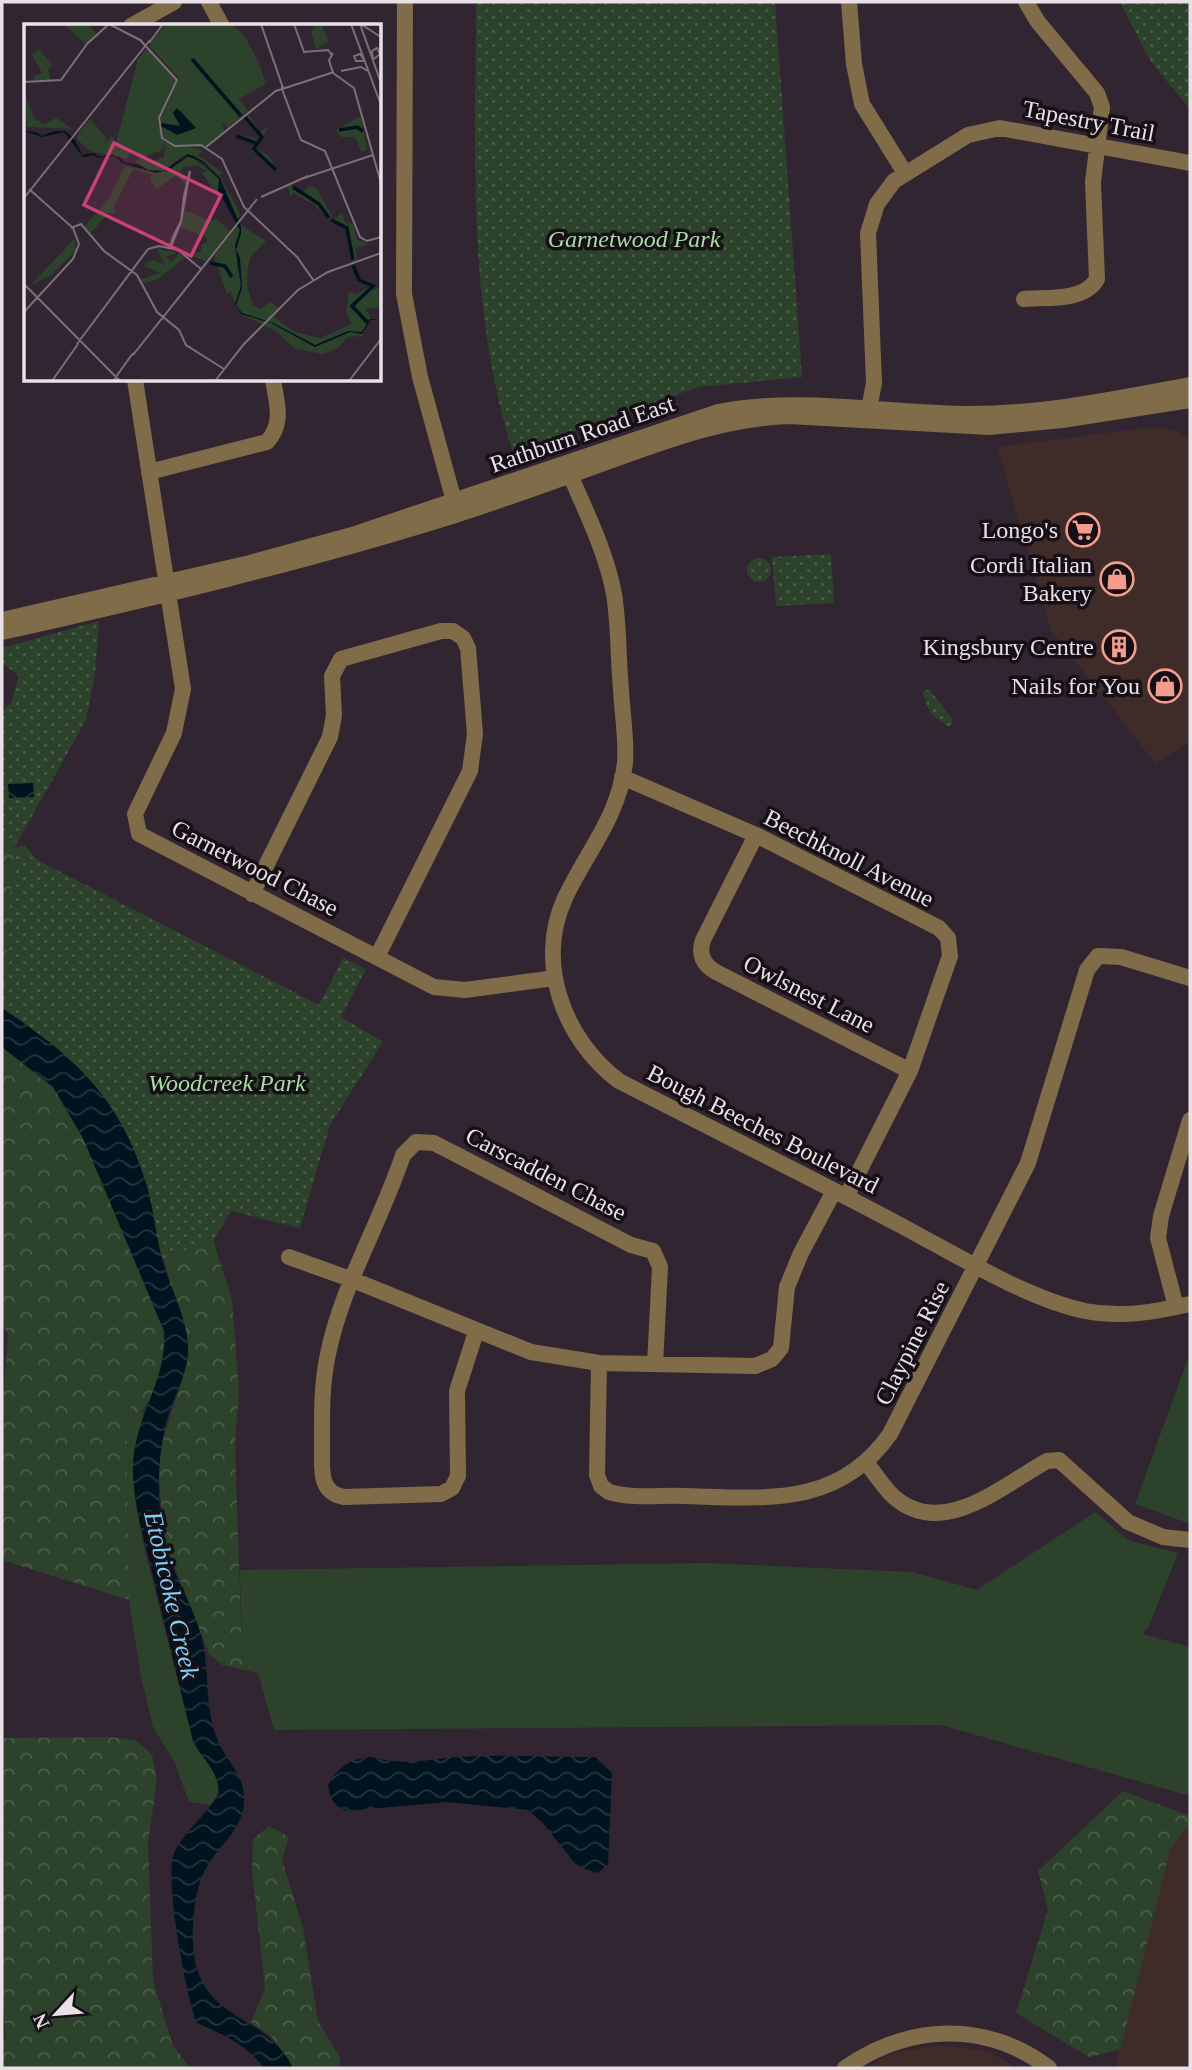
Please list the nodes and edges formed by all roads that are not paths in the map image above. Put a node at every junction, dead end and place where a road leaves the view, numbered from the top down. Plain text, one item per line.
1 (174, 2) edge
2 (209, 2) edge
3 (405, 2) edge
4 (849, 2) edge
5 (1026, 2) edge
6 (135, 24) edge
7 (221, 24) edge
8 (1096, 145) junction
9 (1190, 163) edge
10 (905, 173) junction
11 (1024, 299) dead end
12 (135, 382) edge
13 (273, 382) edge
14 (1190, 385) edge
15 (1190, 400) edge
16 (869, 409) junction
17 (568, 470) junction
18 (149, 472) junction
19 (456, 509) junction
20 (169, 588) junction
21 (2, 620) edge
22 (2, 632) edge
23 (622, 777) junction
24 (756, 835) junction
25 (252, 894) junction
26 (377, 957) junction
27 (555, 978) junction
28 (1190, 978) edge
29 (910, 1071) junction
30 (1190, 1120) edge
31 (840, 1194) junction
32 (289, 1257) dead end
33 (977, 1265) junction
34 (353, 1280) junction
35 (1183, 1305) edge
36 (476, 1332) junction
37 (599, 1363) junction
38 (655, 1364) junction
39 (867, 1463) junction
40 (1190, 1540) edge
41 (845, 2068) edge
42 (1049, 2068) edge

1 - 6 street
2 - 7 street
3 - 19 street
4 - 10 street
5 - 8 street
8 - 9 street, Tapestry Trail
8 - 10 street, Tapestry Trail
8 - 11 street
10 - 16 street, Tapestry Trail
12 - 18 street, Garnetwood Chase
13 - 18 street
14 - 16 street, Rathburn Road East
15 - 17 street, Rathburn Road East
16 - 17 street, Rathburn Road East
17 - 19 street, Rathburn Road East
17 - 23 street, Bough Beeches Boulevard
18 - 20 street, Garnetwood Chase
19 - 20 street, Rathburn Road East
20 - 21 street, Rathburn Road East
20 - 22 street, Rathburn Road East
20 - 25 street, Garnetwood Chase
23 - 24 street, Beechknoll Avenue
23 - 27 street, Bough Beeches Boulevard
24 - 29 street, Beechknoll Avenue
24 - 29 street, Owlsnest Lane
25 - 26 street, Garnetwood Chase
25 - 26 street
26 - 27 street, Garnetwood Chase
27 - 31 street, Bough Beeches Boulevard
28 - 33 street, Claypine Rise
29 - 31 street, Beechknoll Avenue
30 - 35 street
31 - 33 street, Bough Beeches Boulevard
31 - 38 street, Beechknoll Avenue
32 - 34 street, Beechknoll Avenue
33 - 35 street, Bough Beeches Boulevard
33 - 39 street, Claypine Rise
34 - 36 street, Beechknoll Avenue
34 - 36 street, Carscadden Chase
34 - 38 street, Carscadden Chase
36 - 37 street, Beechknoll Avenue
37 - 38 street, Beechknoll Avenue
37 - 39 street, Claypine Rise
39 - 40 street
41 - 42 street

